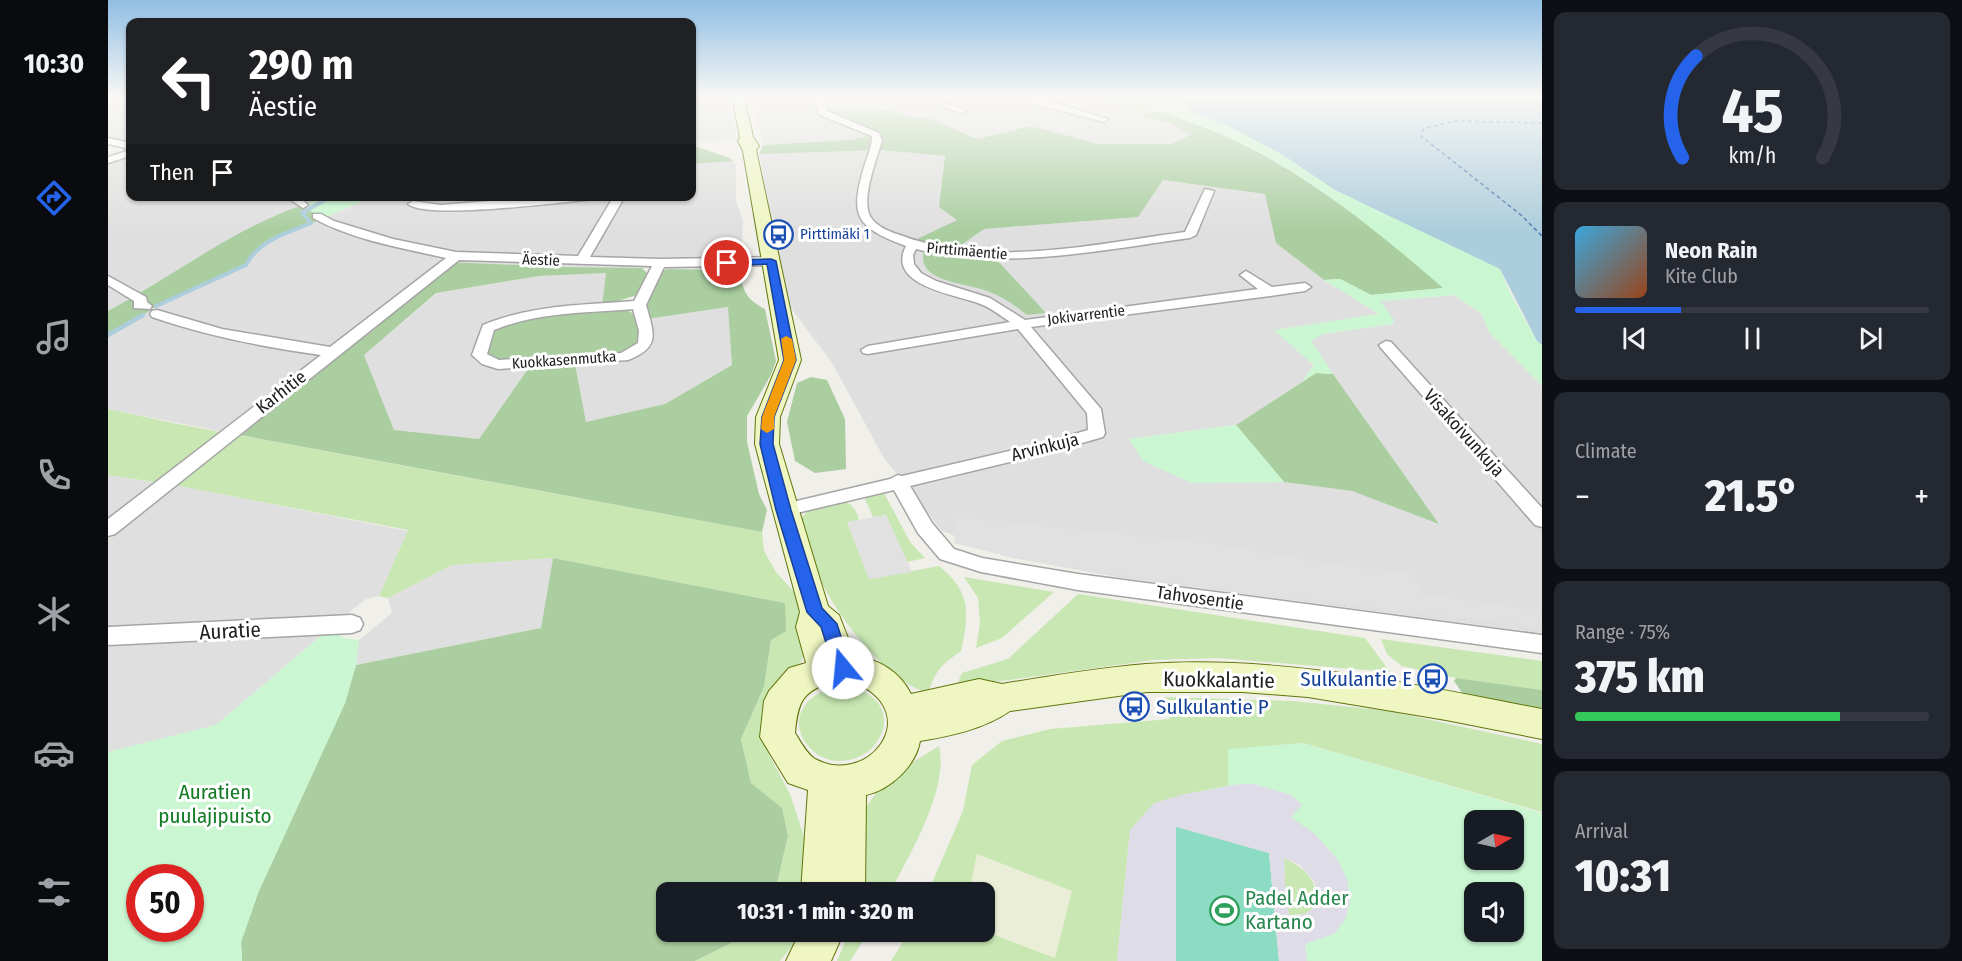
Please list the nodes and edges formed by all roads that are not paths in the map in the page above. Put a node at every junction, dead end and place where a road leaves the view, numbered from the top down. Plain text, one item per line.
1 (108, 141) edge
2 (747, 141) edge
3 (877, 141) edge
4 (126, 145) edge
5 (126, 154) edge
6 (108, 160) edge
7 (1209, 191) dead end
8 (296, 201) edge
9 (531, 201) edge
10 (617, 201) edge
11 (413, 204) dead end
12 (303, 206) dead end
13 (317, 216) dead end
14 (912, 245) junction
15 (456, 256) junction
16 (581, 261) junction
17 (771, 261) junction
18 (660, 263) junction
19 (1246, 275) dead end
20 (108, 280) edge
21 (1305, 287) dead end
22 (1270, 292) junction
23 (639, 306) junction
24 (1020, 323) junction
25 (1386, 345) dead end
26 (868, 350) dead end
27 (333, 352) junction
28 (898, 481) junction
29 (784, 510) junction
30 (1542, 520) edge
31 (108, 529) edge
32 (352, 624) dead end
33 (108, 636) edge
34 (1542, 644) edge
35 (833, 669) junction
36 (904, 719) junction
37 (1542, 724) edge
38 (838, 780) junction
39 (823, 882) edge
40 (844, 882) edge
41 (818, 942) edge
42 (808, 961) edge

1 - 4 street
2 - 17 main road
3 - 14 street, Pirttimäentie
5 - 6 street
7 - 14 street, Pirttimäentie
8 - 12 street
9 - 11 street
10 - 16 street
13 - 15 street, Äestie
14 - 24 street, Arvinkuja
15 - 16 street, Äestie
15 - 27 street, Karhitie
16 - 18 street, Äestie
17 - 18 street, Äestie
17 - 29 main road
18 - 23 street
19 - 22 street
20 - 27 street
21 - 22 street, Jokivarrentie
22 - 24 street, Jokivarrentie
23 - 23 street, Kuokkasenmutka
24 - 26 street, Jokivarrentie
24 - 28 street, Arvinkuja
25 - 30 street, Visakoivunkuja
27 - 31 street, Karhitie
28 - 29 street, Arvinkuja
28 - 34 street, Tahvosentie
29 - 35 main road
32 - 33 street, Auratie
35 - 36 main road
35 - 38 main road
36 - 37 main road, Kuokkalantie
36 - 38 main road
38 - 39 main road
38 - 40 main road
41 - 42 main road

